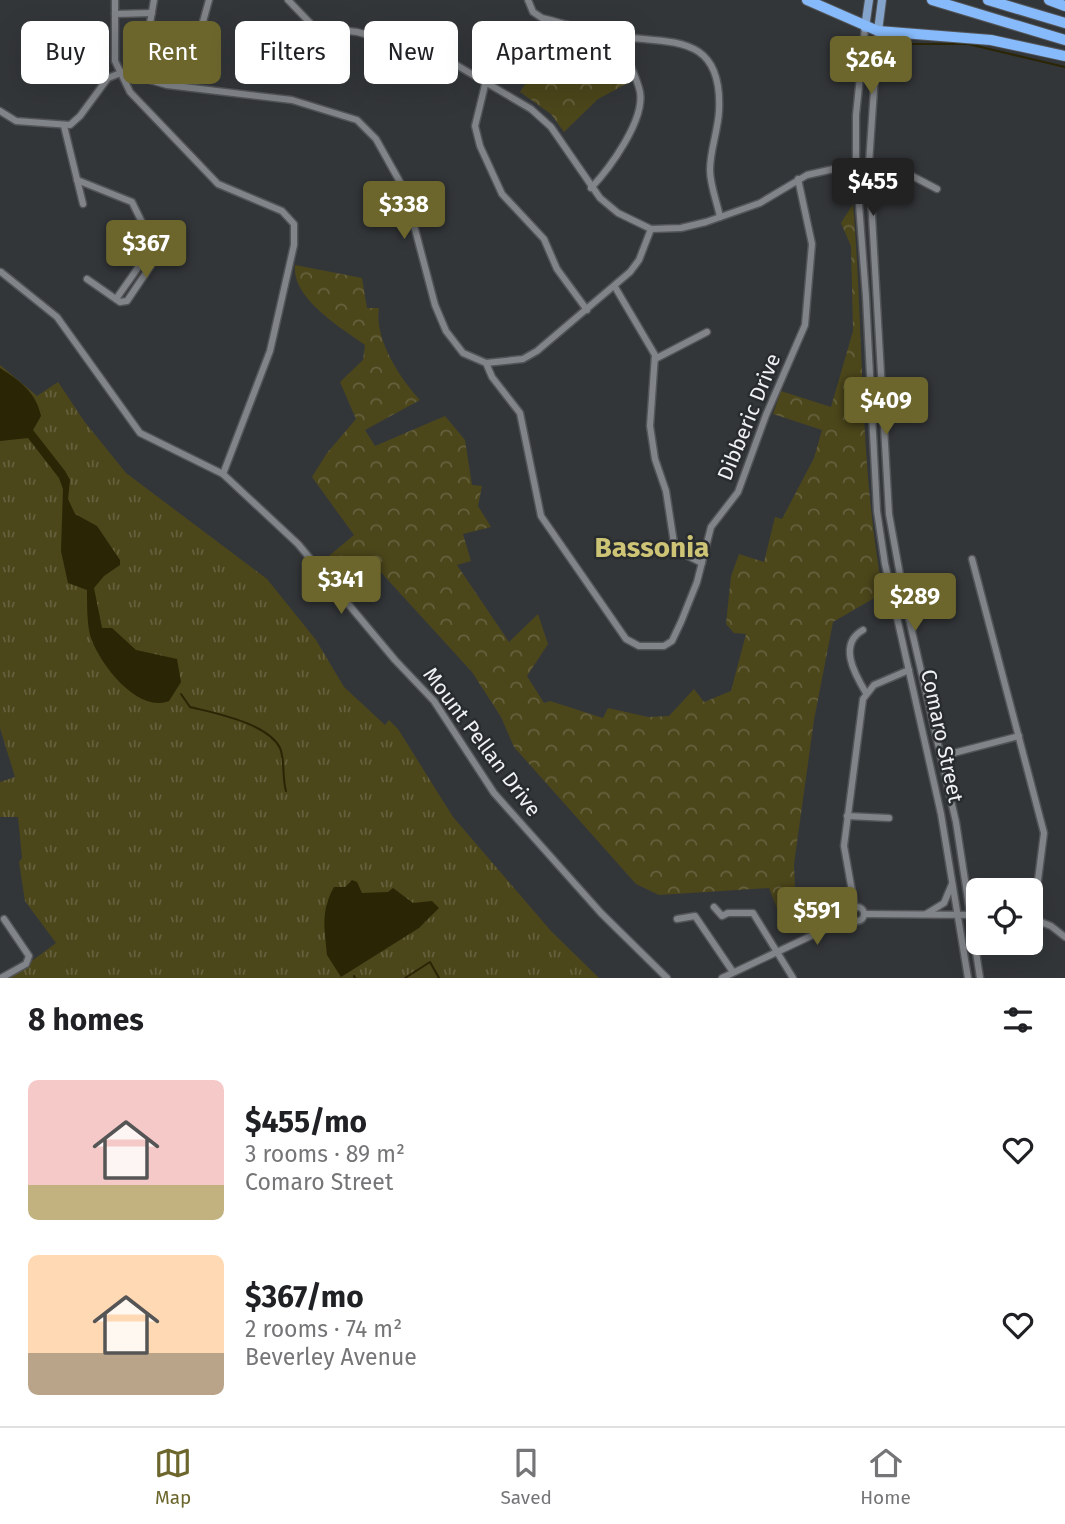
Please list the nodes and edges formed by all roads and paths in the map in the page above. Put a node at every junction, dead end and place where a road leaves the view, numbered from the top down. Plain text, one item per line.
1 (115, 0) edge
2 (154, 0) edge
3 (209, 0) edge
4 (288, 0) edge
5 (528, 0) edge
6 (807, 0) edge
7 (869, 0) edge
8 (882, 0) edge
9 (932, 0) edge
10 (988, 0) edge
11 (1049, 0) edge
12 (1065, 6) edge
13 (152, 13) junction
14 (115, 14) junction
15 (151, 21) edge
16 (203, 21) edge
17 (556, 21) edge
18 (1065, 23) edge
19 (865, 28) junction
20 (878, 31) junction
21 (635, 38) edge
22 (1065, 40) edge
23 (1065, 56) edge
24 (118, 72) junction
25 (472, 74) edge
26 (635, 80) edge
27 (485, 84) edge
28 (490, 84) edge
29 (0, 111) edge
30 (64, 126) junction
31 (869, 163) junction
32 (856, 164) junction
33 (798, 179) junction
34 (77, 180) junction
35 (591, 188) junction
36 (937, 189) dead end
37 (83, 204) dead end
38 (720, 217) junction
39 (650, 229) junction
40 (1, 272) edge
41 (87, 279) dead end
42 (615, 287) junction
43 (587, 310) junction
44 (707, 332) dead end
45 (655, 359) junction
46 (486, 363) junction
47 (223, 474) junction
48 (972, 559) dead end
49 (702, 563) junction
50 (863, 629) dead end
51 (909, 670) junction
52 (866, 693) junction
53 (1019, 736) junction
54 (942, 756) junction
55 (847, 816) junction
56 (889, 818) dead end
57 (967, 878) edge
58 (1038, 878) edge
59 (953, 883) junction
60 (714, 908) dead end
61 (855, 908) junction
62 (864, 914) junction
63 (924, 914) junction
64 (960, 915) junction
65 (966, 915) edge
66 (851, 917) junction
67 (4, 919) dead end
68 (677, 919) dead end
69 (1043, 925) edge
70 (1065, 937) edge
71 (775, 952) junction
72 (978, 955) edge
73 (733, 972) junction
74 (789, 976) edge
75 (1, 978) edge
76 (667, 978) edge
77 (722, 978) edge
78 (968, 978) edge
79 (980, 978) edge

1 - 14 street
2 - 13 street
3 - 16 street
4 - 25 street
5 - 17 street
6 - 19 highway
7 - 19 main road, Comaro Street
8 - 20 main road, Comaro Street
9 - 22 highway
10 - 18 highway
11 - 12 highway
13 - 14 street
13 - 15 street
14 - 24 street
19 - 20 highway
19 - 32 street, Comaro Street
20 - 23 highway
20 - 31 street, Comaro Street
21 - 38 street
24 - 30 street
24 - 46 street
24 - 47 street
26 - 35 street
27 - 43 street
28 - 35 street
29 - 30 street
30 - 34 street
31 - 32 street
31 - 36 street
31 - 54 street, Comaro Street
32 - 33 street
32 - 51 street, Comaro Street
33 - 38 street
33 - 49 street, Dibberic Drive
34 - 37 street
34 - 41 street
35 - 39 street
38 - 39 street
39 - 42 street
40 - 47 street, Mount Pellan Drive
42 - 43 street
42 - 45 street
43 - 46 street
44 - 45 street
45 - 49 street
46 - 49 street, Dibberic Drive
47 - 76 street, Mount Pellan Drive
48 - 53 street
50 - 52 street
51 - 52 street
51 - 59 street, Comaro Street
52 - 55 street
53 - 54 street
53 - 58 street
54 - 57 street, Comaro Street
55 - 56 street
55 - 61 street
59 - 63 street
59 - 64 street, Comaro Street
60 - 71 street
61 - 62 street
61 - 66 street
62 - 63 street
62 - 66 street
63 - 64 street
64 - 65 street
64 - 78 street, Comaro Street
66 - 71 street
67 - 75 street
68 - 73 street
69 - 70 street
71 - 73 street
71 - 74 street
72 - 79 street, Comaro Street
73 - 77 street

